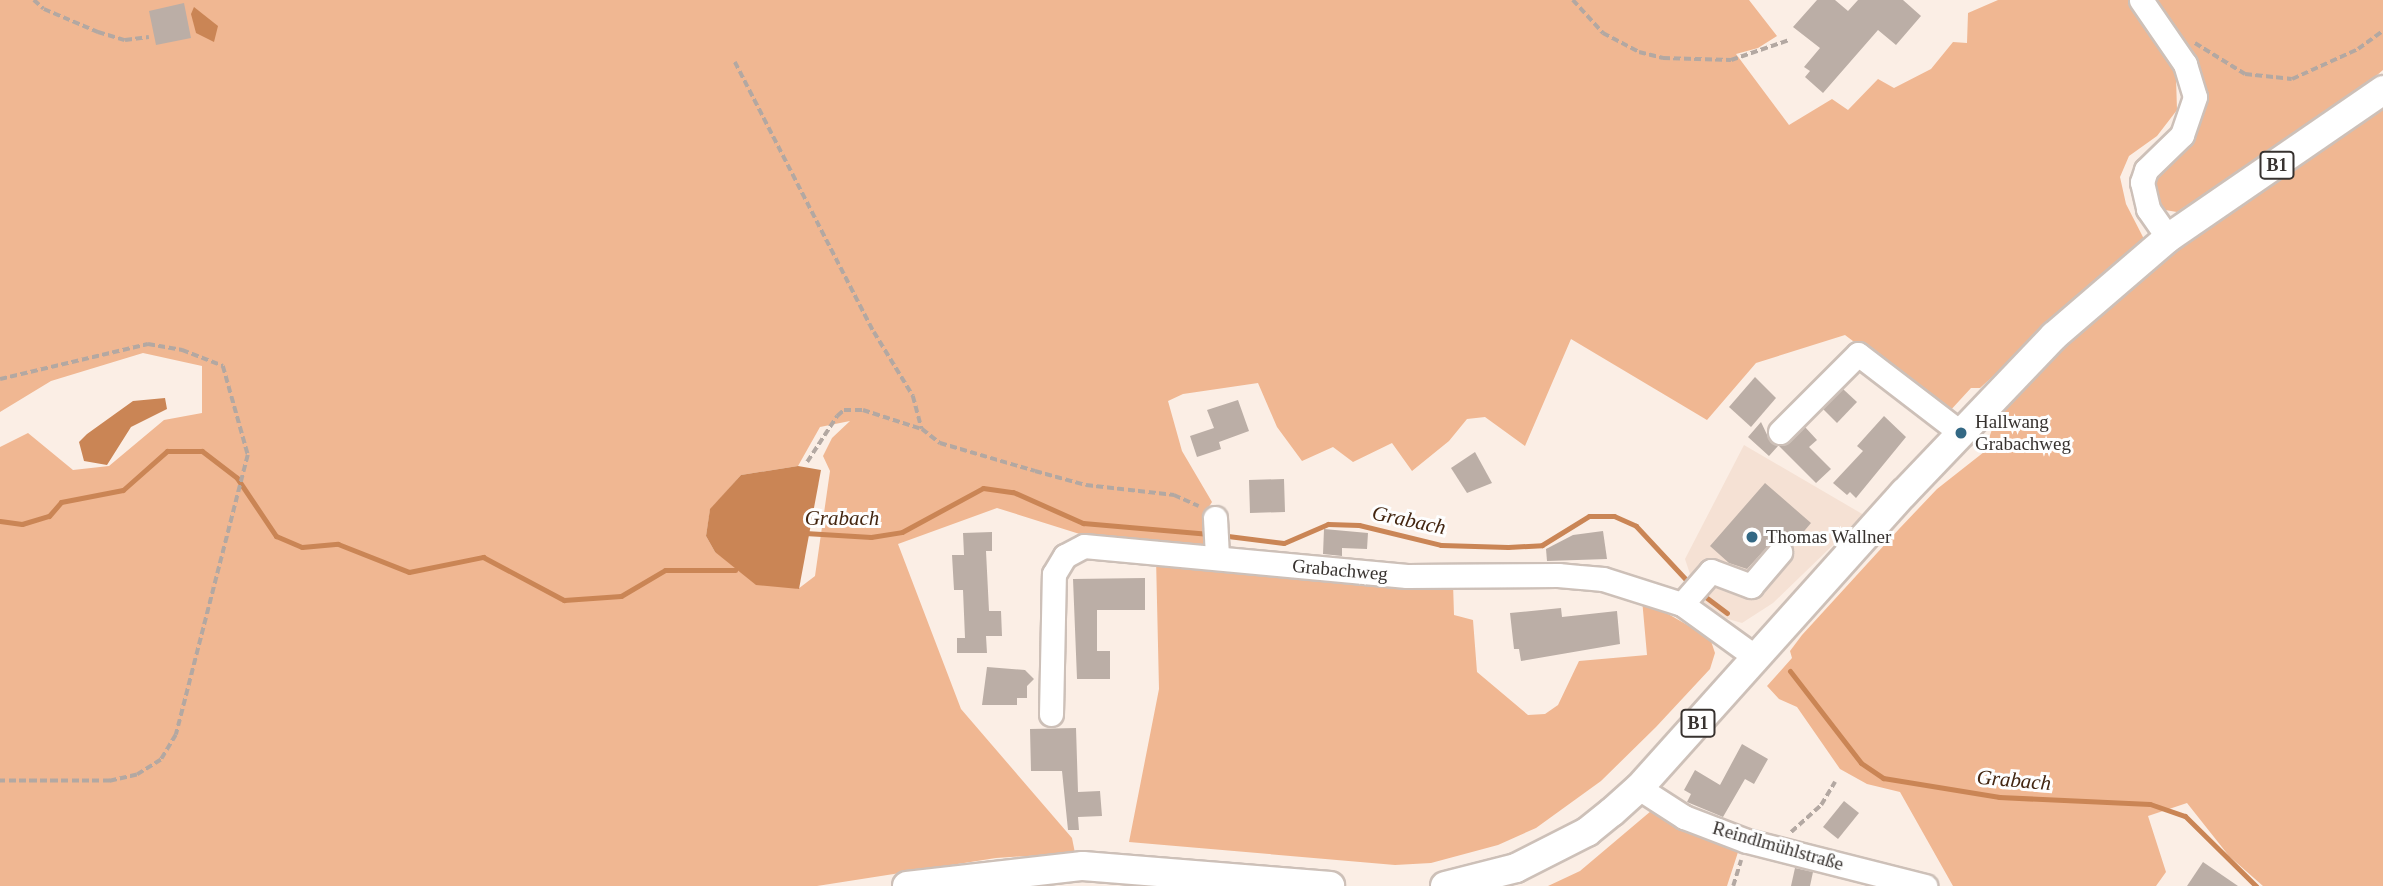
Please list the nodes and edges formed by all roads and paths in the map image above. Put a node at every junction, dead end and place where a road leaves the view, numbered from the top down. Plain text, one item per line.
1 (34, 0) edge
2 (1573, 0) edge
3 (2141, 0) edge
4 (2383, 31) edge
5 (149, 37) dead end
6 (2169, 38) junction
7 (1789, 40) dead end
8 (735, 62) dead end
9 (2383, 89) edge
10 (2168, 238) junction
11 (0, 379) edge
12 (922, 429) junction
13 (1774, 429) dead end
14 (1961, 433) junction
15 (807, 461) dead end
16 (1216, 536) junction
17 (1780, 552) dead end
18 (1690, 593) junction
19 (1757, 658) junction
20 (1051, 714) dead end
21 (0, 781) edge
22 (1835, 782) dead end
23 (1639, 788) junction
24 (1747, 841) junction
25 (1770, 847) junction
26 (980, 881) edge
27 (907, 886) edge
28 (1330, 886) edge
29 (1445, 886) edge
30 (1733, 886) edge
31 (1925, 886) edge

1 - 5 path
2 - 7 path
3 - 6 street
4 - 6 path
6 - 10 street
8 - 12 path
9 - 10 main road, B1
10 - 14 main road, B1
11 - 21 path
12 - 15 path
12 - 16 path
13 - 14 street
14 - 19 main road, B1
16 - 18 street, Grabachweg
16 - 20 street, Grabachweg
17 - 18 street
18 - 19 street, Grabachweg
19 - 23 main road, B1
22 - 25 path
23 - 24 street, Reindlmühlstraße
23 - 29 main road, B1
24 - 25 street, Reindlmühlstraße
24 - 30 path
25 - 31 street, Reindlmühlstraße
26 - 27 main road
26 - 28 main road

